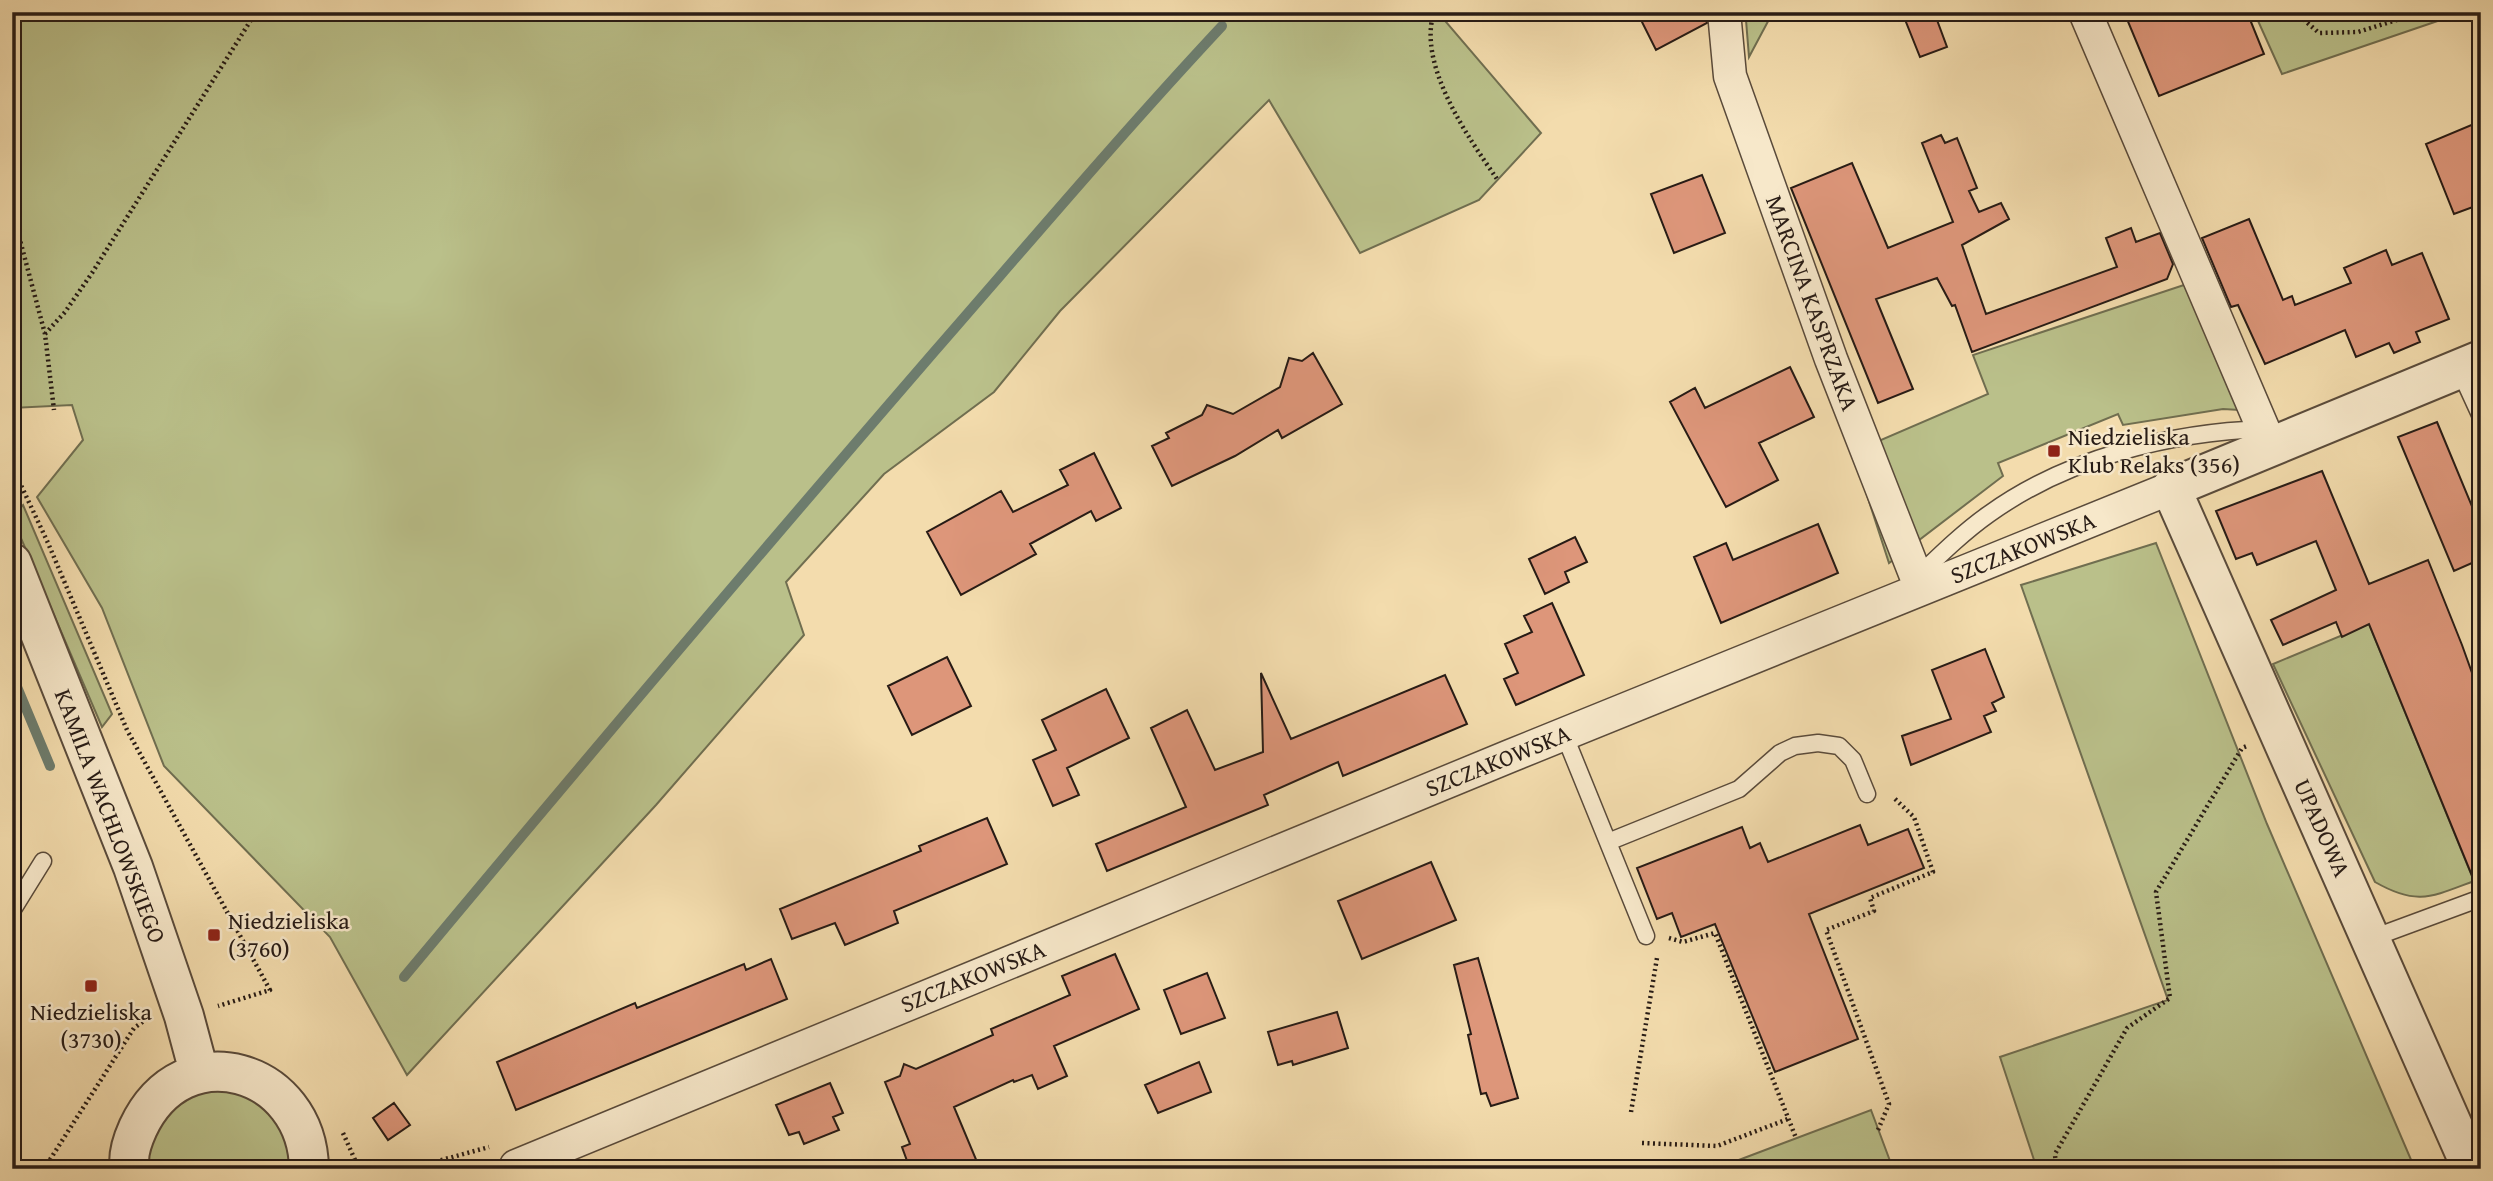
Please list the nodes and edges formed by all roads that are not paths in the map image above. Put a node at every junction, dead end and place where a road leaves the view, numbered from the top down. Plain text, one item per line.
1 (1724, 12) edge
2 (2085, 12) edge
3 (2470, 364) edge
4 (2481, 416) edge
5 (2268, 438) junction
6 (2171, 488) junction
7 (12, 563) edge
8 (1910, 589) junction
9 (1564, 734) junction
10 (1867, 794) dead end
11 (1608, 842) junction
12 (43, 862) dead end
13 (2481, 898) edge
14 (12, 911) edge
15 (1646, 936) dead end
16 (2370, 939) junction
17 (200, 1072) junction
18 (516, 1166) dead end
19 (127, 1167) edge
20 (309, 1169) edge
21 (2472, 1169) edge

1 - 8 street, MARCINA KASPRZAKA
2 - 5 street
3 - 4 lane
3 - 5 street, SZCZAKOWSKA
5 - 6 street, SZCZAKOWSKA
5 - 8 lane
6 - 8 street, SZCZAKOWSKA
6 - 16 street, UPADOWA
7 - 17 street, KAMILA WACHLOWSKIEGO
8 - 9 street, SZCZAKOWSKA
9 - 11 lane
9 - 18 street, SZCZAKOWSKA
10 - 11 lane
11 - 15 lane
12 - 14 lane
13 - 16 lane
16 - 21 street, UPADOWA
17 - 19 street
17 - 20 street

